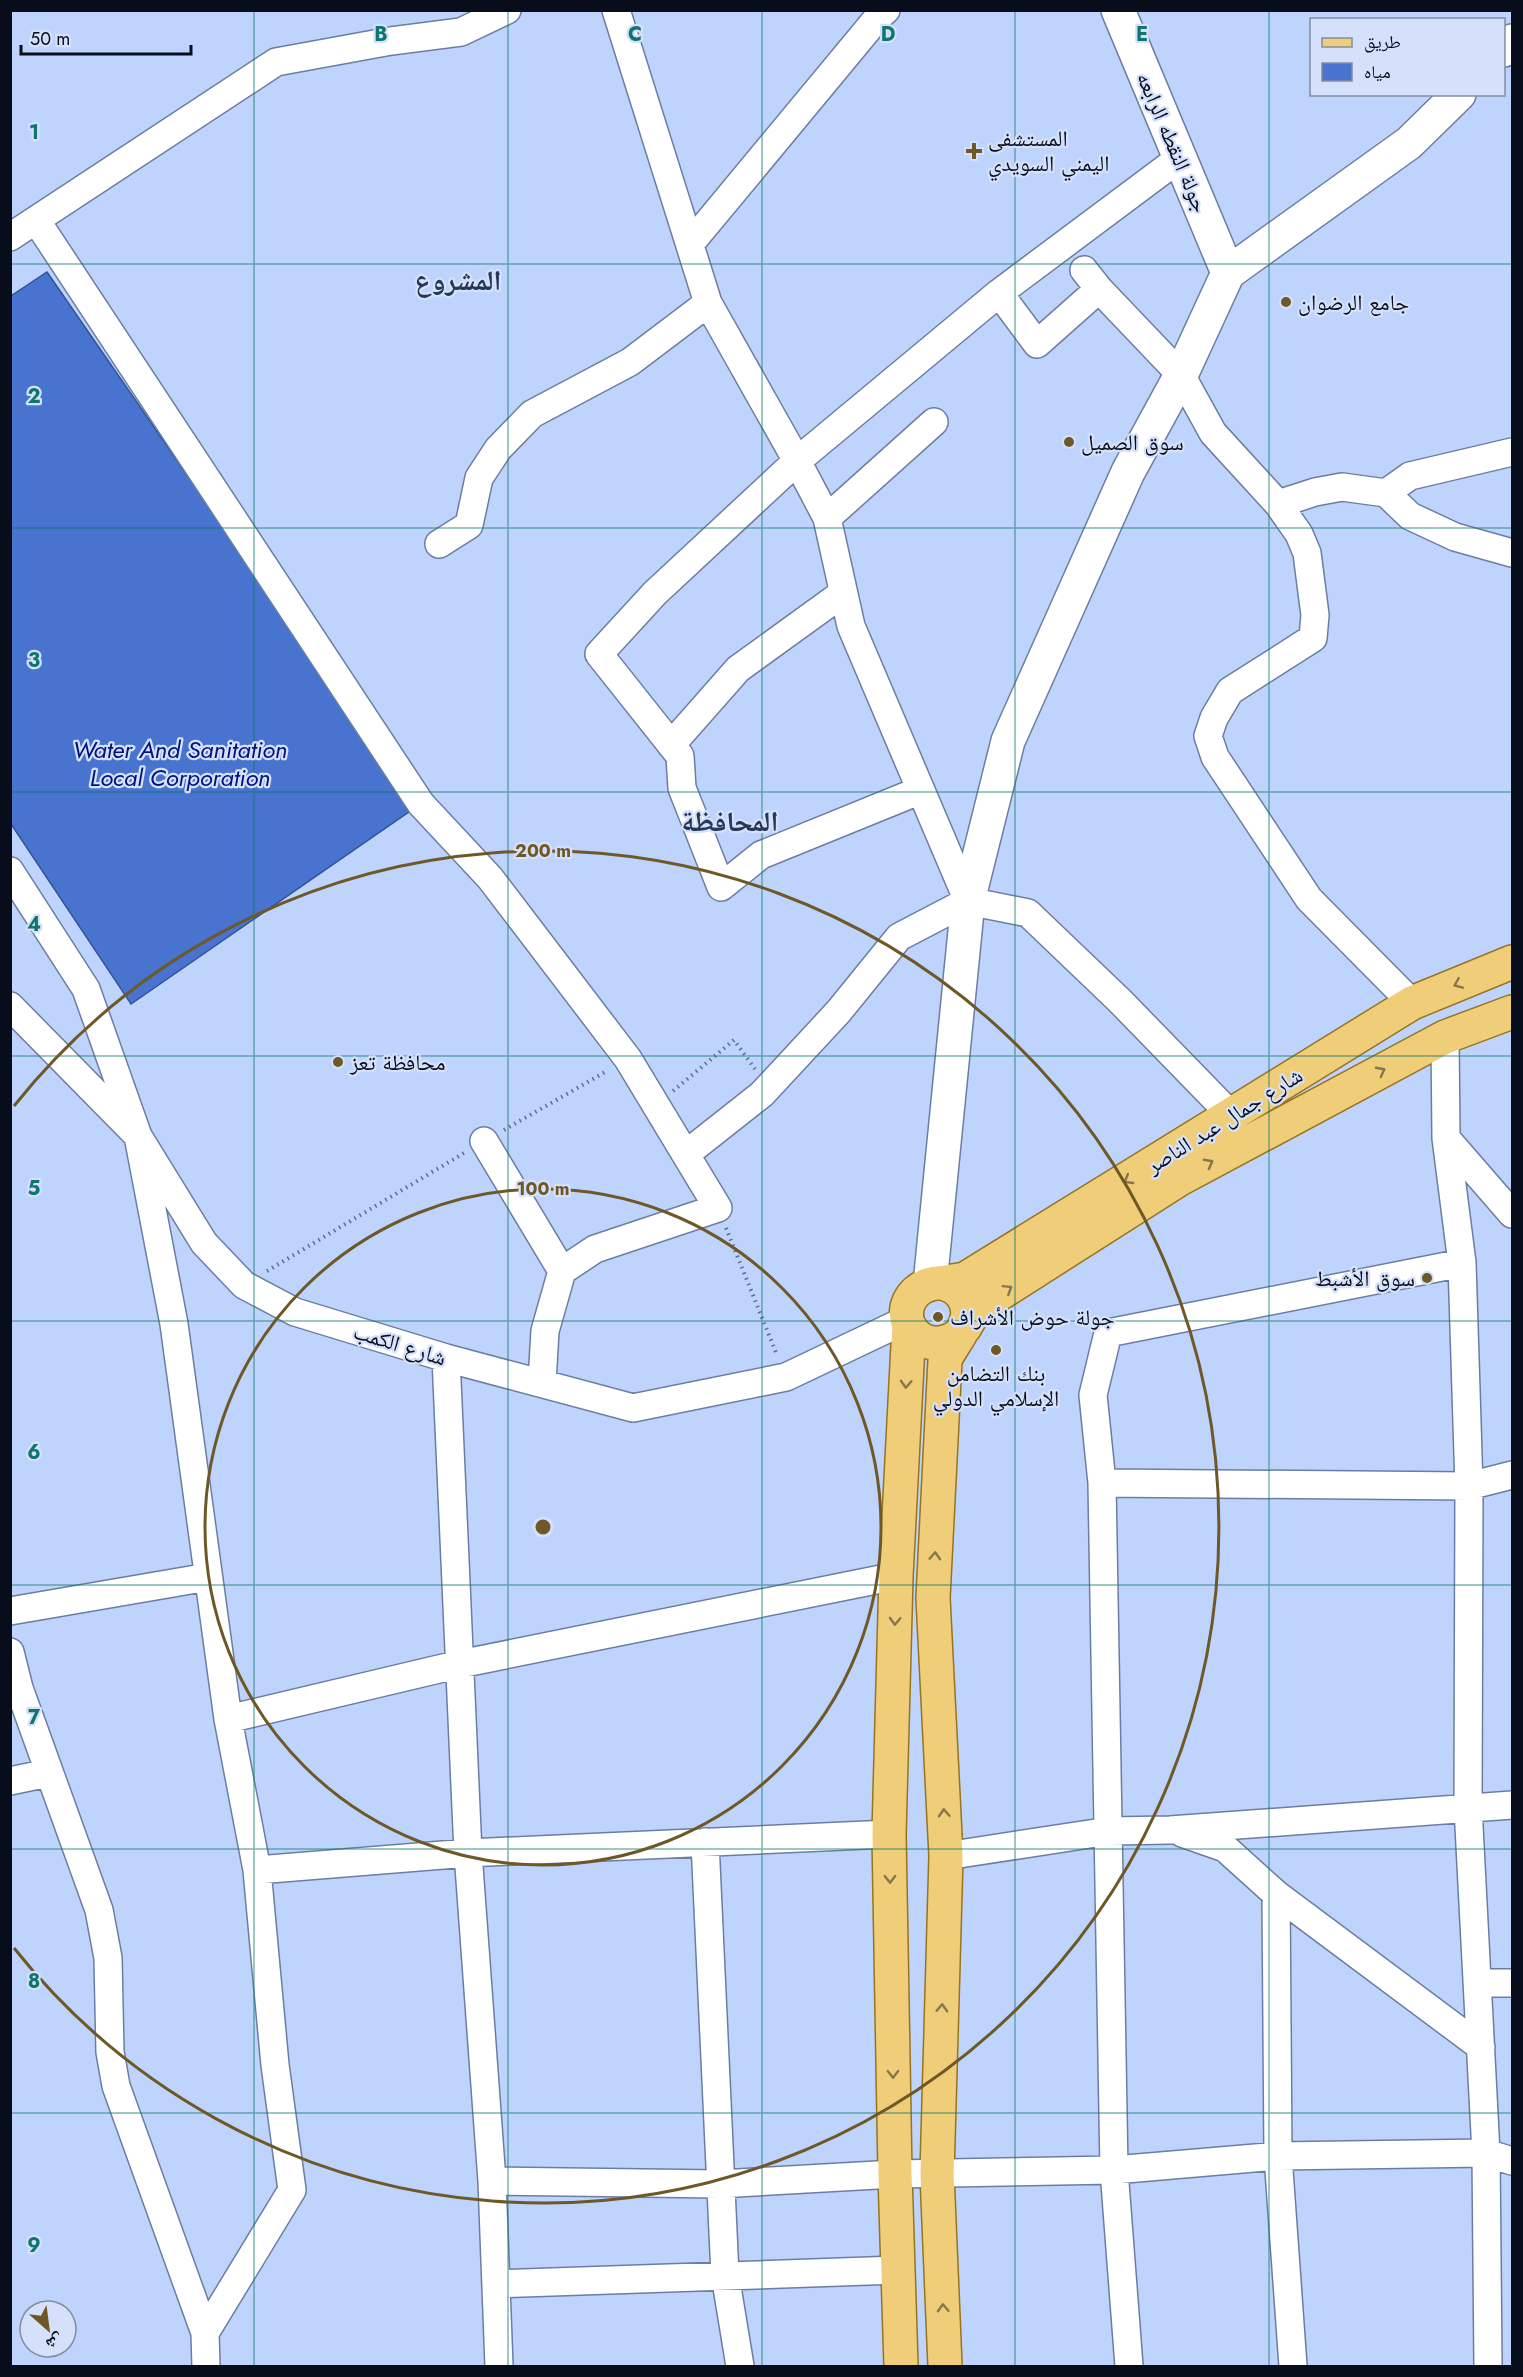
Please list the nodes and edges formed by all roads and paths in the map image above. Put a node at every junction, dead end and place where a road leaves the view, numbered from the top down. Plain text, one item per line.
1 (507, 10) edge
2 (616, 10) edge
3 (886, 10) edge
4 (1118, 10) edge
5 (1457, 96) edge
6 (1181, 157) junction
7 (36, 220) junction
8 (10, 237) edge
9 (690, 244) junction
10 (1228, 273) junction
11 (999, 293) junction
12 (708, 303) junction
13 (1181, 375) junction
14 (934, 422) dead end
15 (1512, 452) edge
16 (797, 461) junction
17 (1386, 493) junction
18 (1278, 504) junction
19 (827, 518) junction
20 (440, 544) dead end
21 (1512, 553) edge
22 (843, 592) junction
23 (671, 745) junction
24 (921, 790) junction
25 (10, 871) edge
26 (968, 901) junction
27 (1508, 970) edge
28 (1412, 1003) junction
29 (10, 1006) edge
30 (1512, 1012) edge
31 (1445, 1037) junction
32 (628, 1059) junction
33 (769, 1087) junction
34 (657, 1106) junction
35 (1232, 1116) junction
36 (138, 1136) junction
37 (1446, 1138) junction
38 (484, 1141) junction
39 (686, 1154) junction
40 (718, 1208) junction
41 (1512, 1214) edge
42 (1462, 1263) junction
43 (562, 1271) junction
44 (935, 1283) junction
45 (244, 1285) junction
46 (908, 1322) junction
47 (962, 1331) junction
48 (446, 1358) junction
49 (786, 1377) junction
50 (542, 1382) junction
51 (1512, 1475) edge
52 (1102, 1483) junction
53 (1469, 1486) junction
54 (896, 1576) junction
55 (208, 1577) junction
56 (10, 1611) edge
57 (10, 1652) edge
58 (460, 1664) junction
59 (228, 1719) junction
60 (48, 1773) junction
61 (10, 1781) edge
62 (1512, 1805) edge
63 (1468, 1807) junction
64 (1170, 1830) junction
65 (1109, 1832) junction
66 (889, 1834) junction
67 (705, 1842) junction
68 (468, 1853) junction
69 (946, 1856) junction
70 (256, 1870) junction
71 (1276, 1894) junction
72 (1478, 1983) junction
73 (1512, 1983) edge
74 (1481, 2047) junction
75 (1486, 2153) junction
76 (1278, 2156) junction
77 (1512, 2161) edge
78 (1114, 2170) junction
79 (895, 2174) junction
80 (937, 2174) junction
81 (492, 2181) junction
82 (720, 2184) junction
83 (897, 2270) junction
84 (726, 2275) junction
85 (496, 2284) junction
86 (205, 2333) junction
87 (206, 2367) edge
88 (499, 2367) edge
89 (740, 2367) edge
90 (901, 2367) edge
91 (945, 2367) edge
92 (1129, 2367) edge
93 (1293, 2367) edge
94 (1488, 2367) edge

1 - 7 street
2 - 9 street
3 - 9 street
4 - 6 main road, جولة النقطه الرابعه
5 - 10 main road
6 - 10 main road, جولة النقطه الرابعه
6 - 11 street
7 - 8 street
7 - 32 street
9 - 12 street
10 - 13 main road
11 - 13 street
11 - 16 street
12 - 16 street
12 - 20 street
13 - 18 street
13 - 26 main road
14 - 19 street
15 - 17 street
16 - 19 street
16 - 23 street
17 - 18 street
17 - 21 street
18 - 28 street
19 - 22 street
22 - 23 street
22 - 24 street
23 - 24 street
24 - 26 street
25 - 36 street
26 - 33 street
26 - 35 street
26 - 44 main road
27 -> 28 main road, شارع جمال عبد الناصر
28 - 35 main road, شارع جمال عبد الناصر
29 - 36 street, شارع الكمب
30 - 31 main road, شارع جمال عبد الناصر
31 - 37 street
47 -> 31 main road, شارع جمال عبد الناصر
32 - 34 street
32 - 38 path
33 - 34 path
33 - 39 street
34 - 39 street
35 -> 44 main road, شارع جمال عبد الناصر
36 - 45 street, شارع الكمب
36 - 55 street
37 - 41 street
37 - 42 street
38 - 43 street
38 - 45 path
39 - 40 street
40 - 43 street
40 - 49 path
42 - 52 street
42 - 53 street
43 - 50 street
44 - 46 main road
44 - 47 main road
45 - 48 street, شارع الكمب
46 - 47 main road
46 - 49 street, شارع الكمب
46 -> 54 main road
69 -> 47 main road, شارع جمال عبد الناصر
48 - 50 street, شارع الكمب
48 - 58 street
49 - 50 street, شارع الكمب
51 - 53 street
52 - 53 street
52 - 65 street
53 - 63 street
54 - 58 street
54 -> 66 main road
55 - 56 street
55 - 59 street
57 - 60 street
58 - 59 street
58 - 68 street
59 - 70 street
60 - 61 street
60 - 86 street
62 - 63 street
63 - 64 street
63 - 72 street
64 - 65 street
64 - 71 street
65 - 69 street
65 - 78 street
66 - 67 street
66 -> 79 main road
67 - 68 street
67 - 82 street
68 - 70 street
68 - 81 street
80 -> 69 main road, شارع جمال عبد الناصر
70 - 86 street
71 - 74 street
71 - 76 street
72 - 73 street
72 - 74 street
74 - 75 street
75 - 76 street
75 - 77 street
75 - 94 street
76 - 78 street
76 - 93 street
78 - 80 street
78 - 92 street
79 - 80 street
79 - 82 street
79 - 83 main road
91 -> 80 main road, شارع جمال عبد الناصر
81 - 82 street
81 - 85 street
82 - 84 street
83 - 84 street
83 - 90 main road
84 - 85 street
84 - 89 street
85 - 88 street
86 - 87 street

